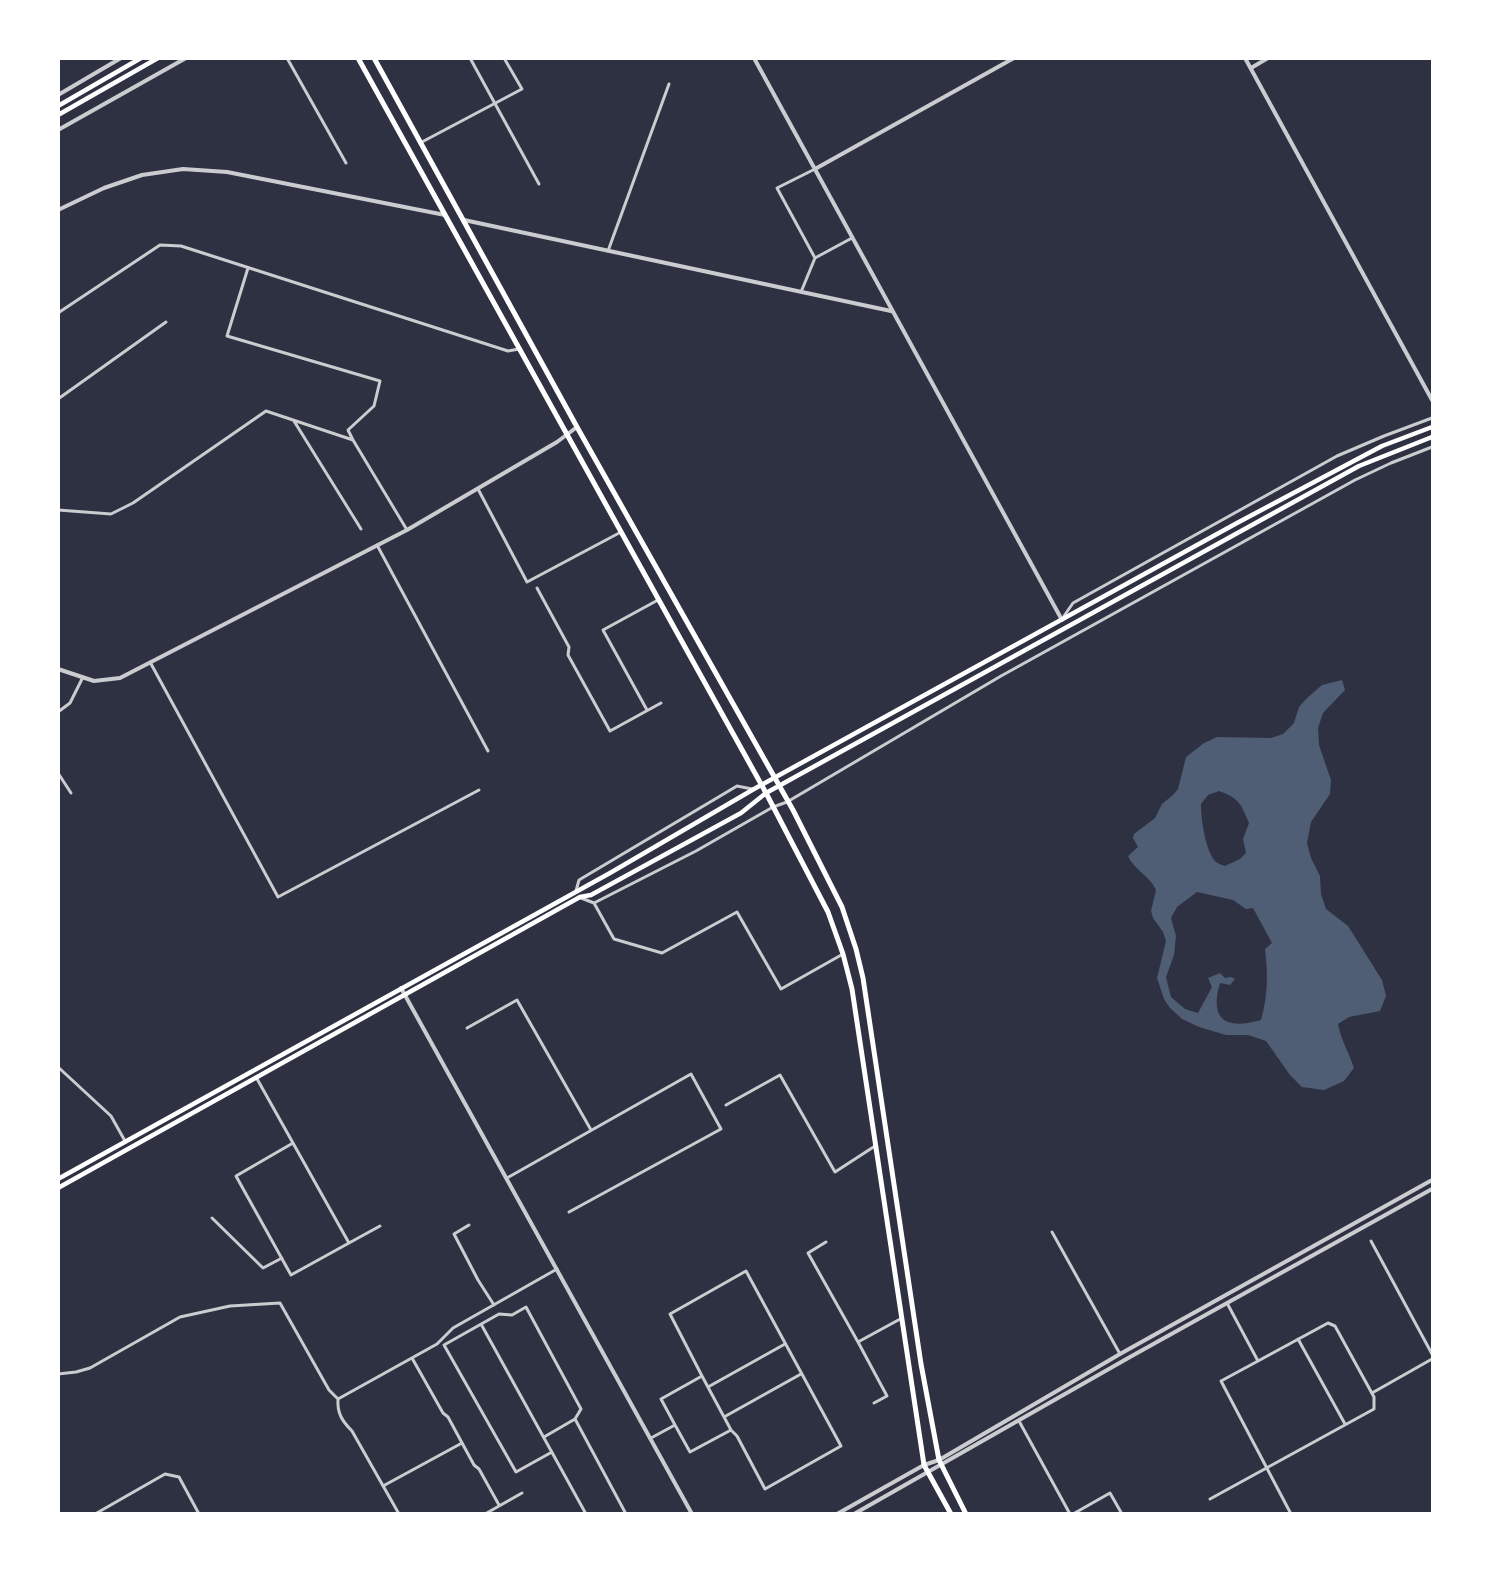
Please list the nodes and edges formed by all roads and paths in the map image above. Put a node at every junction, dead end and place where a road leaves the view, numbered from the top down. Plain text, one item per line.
1 (121, 58) edge
2 (141, 58) edge
3 (158, 58) edge
4 (186, 58) edge
5 (287, 58) edge
6 (358, 58) edge
7 (374, 58) edge
8 (470, 58) edge
9 (504, 58) edge
10 (754, 58) edge
11 (1014, 58) edge
12 (1245, 58) edge
13 (1268, 58) edge
14 (1251, 68) junction
15 (669, 84) dead end
16 (58, 95) edge
17 (494, 104) junction
18 (58, 106) edge
19 (58, 115) edge
20 (58, 130) edge
21 (420, 143) junction
22 (346, 163) dead end
23 (815, 169) junction
24 (539, 184) dead end
25 (58, 210) edge
26 (446, 215) junction
27 (463, 220) junction
28 (852, 238) junction
29 (608, 251) junction
30 (815, 258) junction
31 (248, 268) junction
32 (801, 292) junction
33 (891, 311) junction
34 (58, 313) edge
35 (166, 322) dead end
36 (519, 350) junction
37 (58, 399) edge
38 (1432, 400) edge
39 (1432, 418) edge
40 (293, 420) junction
41 (577, 427) junction
42 (1432, 427) edge
43 (568, 435) junction
44 (1432, 437) edge
45 (353, 440) junction
46 (1432, 447) edge
47 (478, 489) junction
48 (58, 510) edge
49 (361, 529) dead end
50 (407, 530) junction
51 (622, 532) junction
52 (377, 545) junction
53 (537, 588) dead end
54 (659, 600) junction
55 (1062, 620) junction
56 (150, 662) junction
57 (58, 669) edge
58 (83, 677) junction
59 (661, 703) dead end
60 (648, 711) junction
61 (58, 712) edge
62 (488, 751) dead end
63 (58, 773) edge
64 (774, 778) junction
65 (761, 785) junction
66 (778, 787) junction
67 (754, 789) junction
68 (478, 790) dead end
69 (70, 793) dead end
70 (766, 793) junction
71 (787, 802) junction
72 (773, 807) junction
73 (576, 891) junction
74 (580, 897) junction
75 (594, 903) junction
76 (843, 954) junction
77 (401, 988) junction
78 (405, 995) junction
79 (466, 1028) dead end
80 (58, 1067) edge
81 (256, 1077) junction
82 (726, 1105) dead end
83 (591, 1130) junction
84 (125, 1141) junction
85 (294, 1143) junction
86 (875, 1146) junction
87 (507, 1178) junction
88 (58, 1179) edge
89 (1432, 1180) edge
90 (58, 1188) edge
91 (1432, 1190) edge
92 (569, 1212) dead end
93 (212, 1218) dead end
94 (469, 1225) dead end
95 (380, 1226) dead end
96 (1052, 1232) dead end
97 (1371, 1241) dead end
98 (826, 1242) dead end
99 (350, 1243) junction
100 (282, 1258) junction
101 (557, 1269) junction
102 (1227, 1303) junction
103 (494, 1305) junction
104 (902, 1318) junction
105 (481, 1324) junction
106 (1298, 1339) junction
107 (858, 1342) junction
108 (785, 1344) junction
109 (1120, 1354) junction
110 (412, 1357) junction
111 (1432, 1357) edge
112 (1258, 1361) junction
113 (58, 1374) edge
114 (802, 1374) junction
115 (702, 1376) junction
116 (708, 1387) junction
117 (1372, 1393) junction
118 (338, 1399) junction
119 (874, 1403) dead end
120 (724, 1417) junction
121 (575, 1419) junction
122 (1019, 1421) junction
123 (675, 1425) junction
124 (1345, 1425) junction
125 (731, 1430) junction
126 (544, 1437) junction
127 (651, 1438) junction
128 (462, 1443) junction
129 (552, 1452) junction
130 (940, 1463) junction
131 (924, 1465) junction
132 (1267, 1468) junction
133 (928, 1473) junction
134 (383, 1486) junction
135 (522, 1493) dead end
136 (1210, 1499) dead end
137 (499, 1505) junction
138 (95, 1514) edge
139 (199, 1514) edge
140 (399, 1514) edge
141 (485, 1514) edge
142 (586, 1514) edge
143 (626, 1514) edge
144 (692, 1514) edge
145 (837, 1514) edge
146 (854, 1514) edge
147 (951, 1514) edge
148 (966, 1514) edge
149 (1072, 1514) edge
150 (1122, 1514) edge
151 (1291, 1514) edge

1 - 16 street
2 - 18 main road
3 - 19 main road
4 - 20 street
5 - 22 street
6 - 26 main road
7 - 21 main road
8 - 17 street
9 - 17 street
10 - 23 street
11 - 23 street
12 - 14 street
13 - 14 street
14 - 38 street
15 - 29 street
17 - 21 street
17 - 24 street
21 - 27 main road
23 - 28 street
23 - 30 street
25 - 26 street
26 - 36 main road
27 - 29 street
27 - 41 main road
28 - 30 street
28 - 33 street
29 - 32 street
30 - 32 street
31 - 34 street
31 - 36 street
31 - 45 street
32 - 33 street
33 - 55 street
35 - 37 street
36 - 43 main road
39 - 55 street
40 - 45 street
40 - 48 street
40 - 49 street
41 - 43 street
41 - 64 main road
42 - 55 main road
43 - 47 street
43 - 51 main road
44 - 66 main road
45 - 50 street
46 - 71 street
47 - 50 street
47 - 51 street
50 - 52 street
51 - 54 main road
52 - 56 street
52 - 62 street
53 - 60 street
54 - 60 street
54 - 65 main road
55 - 64 main road
56 - 58 street
56 - 68 street
57 - 58 street
58 - 61 street
59 - 60 street
63 - 69 street
64 - 65 main road
64 - 66 main road
65 - 67 main road
65 - 70 main road
66 - 70 main road
66 - 71 main road
67 - 73 main road
67 - 73 street
70 - 72 main road
70 - 74 main road
71 - 72 street
71 - 130 main road
72 - 75 street
72 - 76 main road
73 - 77 main road
74 - 75 street
74 - 78 main road
75 - 76 street
76 - 86 main road
77 - 78 street
77 - 84 main road
78 - 81 main road
78 - 87 street
79 - 83 street
80 - 84 street
81 - 85 street
81 - 90 main road
82 - 86 street
83 - 87 street
83 - 92 street
84 - 88 main road
85 - 99 street
85 - 100 street
86 - 104 main road
87 - 101 street
89 - 109 street
91 - 102 street
93 - 100 street
94 - 103 street
95 - 99 street
96 - 109 street
97 - 111 street
98 - 107 street
99 - 100 street
101 - 103 street
101 - 127 street
102 - 112 street
102 - 122 street
103 - 110 street
104 - 107 street
104 - 131 main road
105 - 121 street
105 - 126 street
105 - 129 street
106 - 112 street
106 - 117 street
106 - 124 street
107 - 119 street
108 - 114 street
108 - 115 street
108 - 116 street
109 - 130 street
110 - 118 street
110 - 128 street
111 - 117 street
112 - 132 street
113 - 118 street
114 - 120 street
114 - 125 street
115 - 116 street
115 - 123 street
116 - 120 street
117 - 124 street
118 - 134 street
120 - 125 street
121 - 126 street
121 - 143 street
122 - 130 street
122 - 149 street
123 - 125 street
123 - 127 street
124 - 132 street
126 - 129 street
127 - 144 street
128 - 134 street
128 - 137 street
129 - 142 street
130 - 131 street
130 - 133 street
130 - 148 main road
131 - 133 main road
131 - 145 street
132 - 136 street
132 - 151 street
133 - 146 street
133 - 147 main road
134 - 140 street
135 - 137 street
137 - 141 street
138 - 139 street
149 - 150 street

